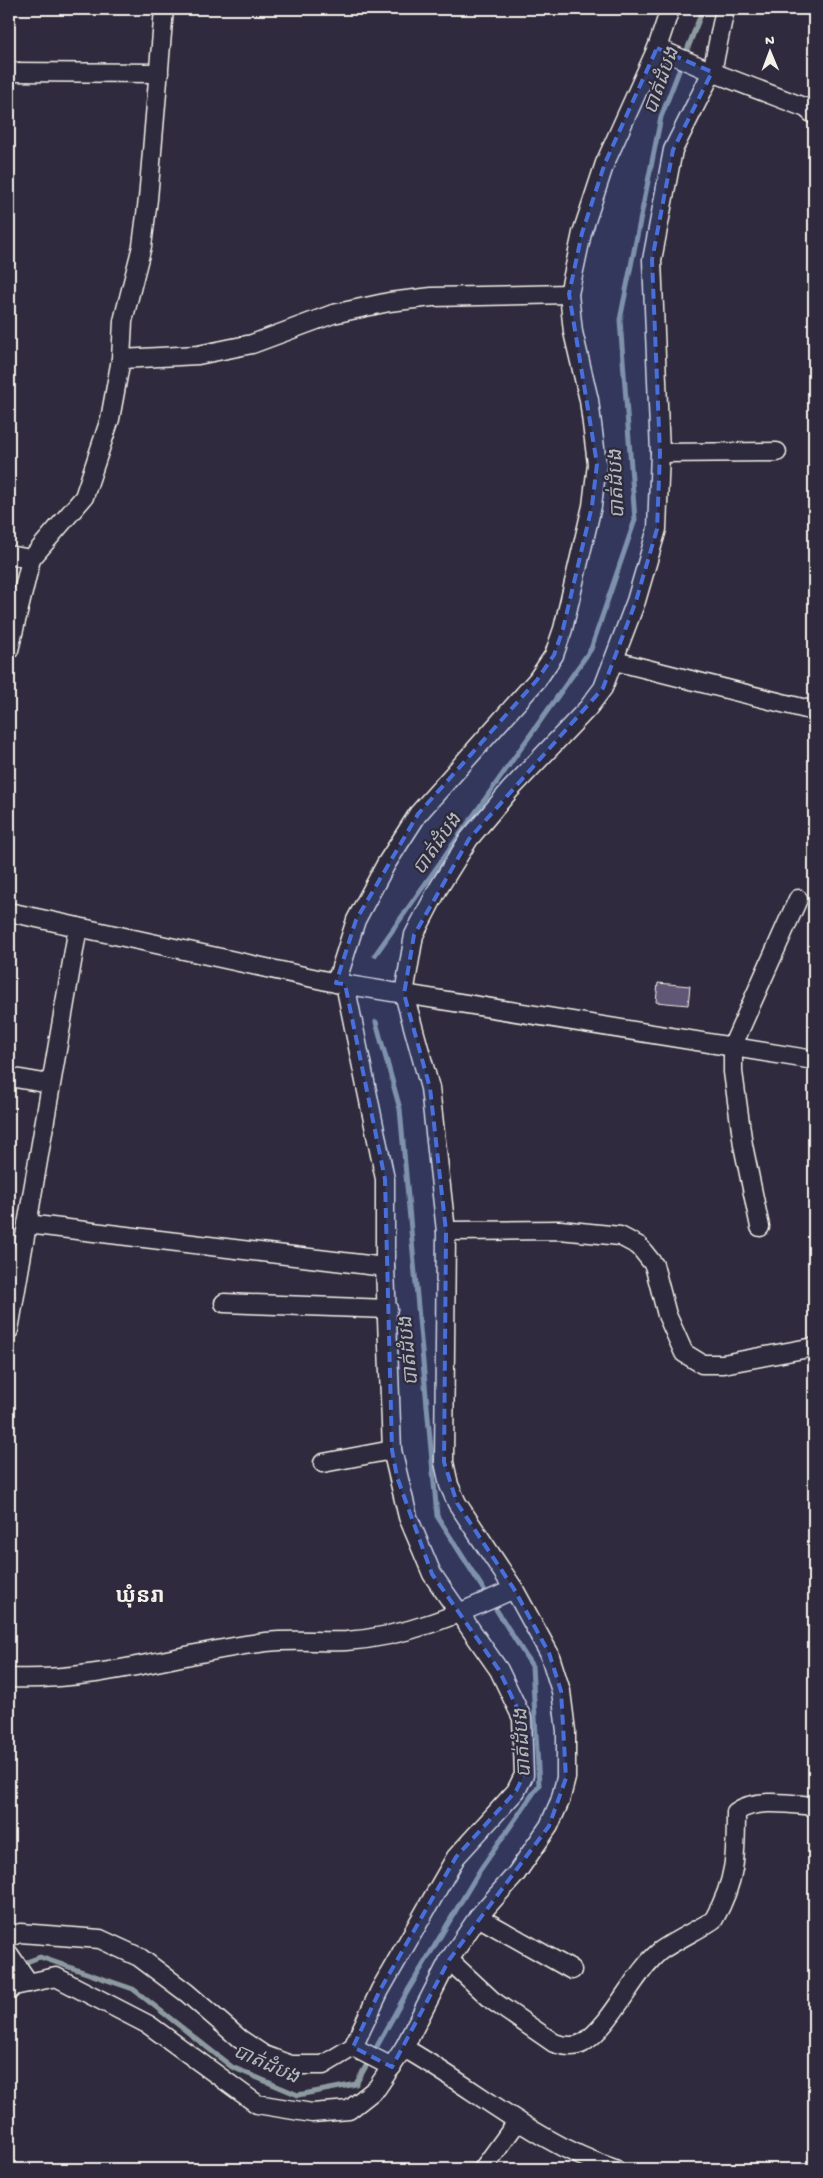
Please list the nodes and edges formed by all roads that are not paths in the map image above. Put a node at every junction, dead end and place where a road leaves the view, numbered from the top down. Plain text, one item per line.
1 (164, 9) edge
2 (670, 9) edge
3 (725, 9) edge
4 (664, 51) junction
5 (9, 72) edge
6 (712, 72) junction
7 (159, 73) junction
8 (814, 115) edge
9 (570, 294) junction
10 (121, 359) junction
11 (777, 452) dead end
12 (660, 453) junction
13 (9, 555) edge
14 (31, 558) junction
15 (9, 650) edge
16 (614, 661) junction
17 (814, 711) edge
18 (798, 899) dead end
19 (9, 912) edge
20 (78, 927) junction
21 (341, 984) junction
22 (404, 994) junction
23 (733, 1045) junction
24 (814, 1060) edge
25 (9, 1077) edge
26 (50, 1084) junction
27 (27, 1224) junction
28 (760, 1227) dead end
29 (446, 1230) junction
30 (385, 1267) junction
31 (224, 1303) dead end
32 (388, 1309) junction
33 (9, 1330) edge
34 (814, 1347) edge
35 (392, 1450) junction
36 (323, 1463) dead end
37 (514, 1589) junction
38 (460, 1614) junction
39 (9, 1678) edge
40 (814, 1806) edge
41 (478, 1917) junction
42 (12, 1934) edge
43 (10, 1956) edge
44 (449, 1960) junction
45 (572, 1970) dead end
46 (26, 1979) junction
47 (9, 1991) edge
48 (404, 2048) junction
49 (365, 2053) junction
50 (392, 2067) junction
51 (517, 2122) junction
52 (483, 2169) edge
53 (615, 2169) edge

1 - 7 street
2 - 4 street
3 - 6 street
4 - 6 street
4 - 9 street
5 - 7 street
6 - 8 street
6 - 12 street
7 - 10 street
9 - 10 street
9 - 21 street
10 - 14 street
11 - 12 street
12 - 16 street
13 - 14 street
14 - 15 street
16 - 17 street
16 - 22 street
18 - 23 street
19 - 20 street
20 - 21 street
20 - 26 street
21 - 22 street
21 - 30 street
22 - 23 street
22 - 29 street
23 - 24 street
23 - 28 street
25 - 26 street
26 - 27 street
27 - 30 street
27 - 33 street
29 - 34 street
29 - 37 street
30 - 32 street
31 - 32 street
32 - 35 street
35 - 36 street
35 - 38 street
37 - 38 street
37 - 41 street
38 - 39 street
38 - 49 street
40 - 44 street
41 - 44 street
41 - 45 street
42 - 49 street
43 - 46 street
44 - 48 street
46 - 47 street
46 - 50 street
48 - 50 street
48 - 51 street
49 - 50 street
51 - 52 street
51 - 53 street

